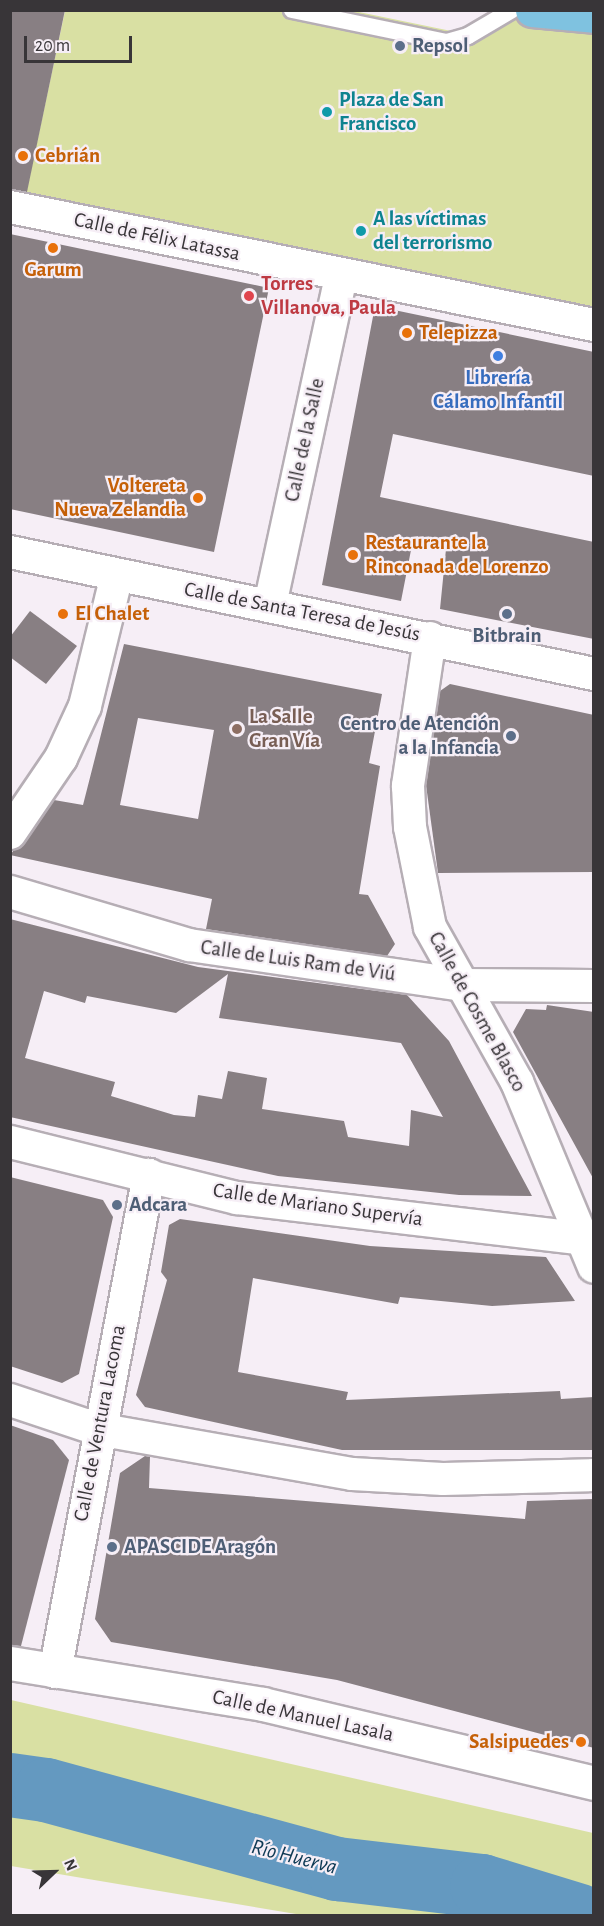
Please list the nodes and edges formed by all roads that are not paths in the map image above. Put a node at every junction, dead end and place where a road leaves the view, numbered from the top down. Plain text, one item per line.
1 (292, 10) edge
2 (512, 10) edge
3 (532, 10) edge
4 (594, 16) edge
5 (25, 210) edge
6 (342, 276) junction
7 (594, 325) edge
8 (10, 552) edge
9 (117, 575) junction
10 (270, 605) junction
11 (430, 638) junction
12 (594, 674) edge
13 (10, 833) edge
14 (10, 892) edge
15 (464, 985) junction
16 (594, 986) edge
17 (10, 1142) edge
18 (149, 1175) junction
19 (590, 1249) edge
20 (10, 1400) edge
21 (97, 1429) junction
22 (594, 1475) edge
23 (10, 1663) edge
24 (55, 1672) junction
25 (594, 1783) edge

1 - 2 lane
3 - 4 main road
5 - 6 street, Calle de Félix Latassa
6 - 7 street, Calle de Félix Latassa
6 - 10 street, Calle de la Salle
8 - 9 street, Calle de Santa Teresa de Jesús
9 - 10 street, Calle de Santa Teresa de Jesús
9 - 13 street
10 - 11 street, Calle de Santa Teresa de Jesús
11 - 12 street, Calle de Santa Teresa de Jesús
11 - 15 street, Calle de Cosme Blasco
14 - 15 street, Calle de Luis Ram de Viú
15 - 16 street, Calle de Luis Ram de Viú
15 - 19 street, Calle de Cosme Blasco
17 - 18 street, Calle de Mariano Supervía
18 - 19 street, Calle de Mariano Supervía
18 - 21 street, Calle de Ventura Lacoma
20 - 21 street
21 - 22 street
21 - 24 street, Calle de Ventura Lacoma
23 - 24 street, Calle de Manuel Lasala
24 - 25 street, Calle de Manuel Lasala

